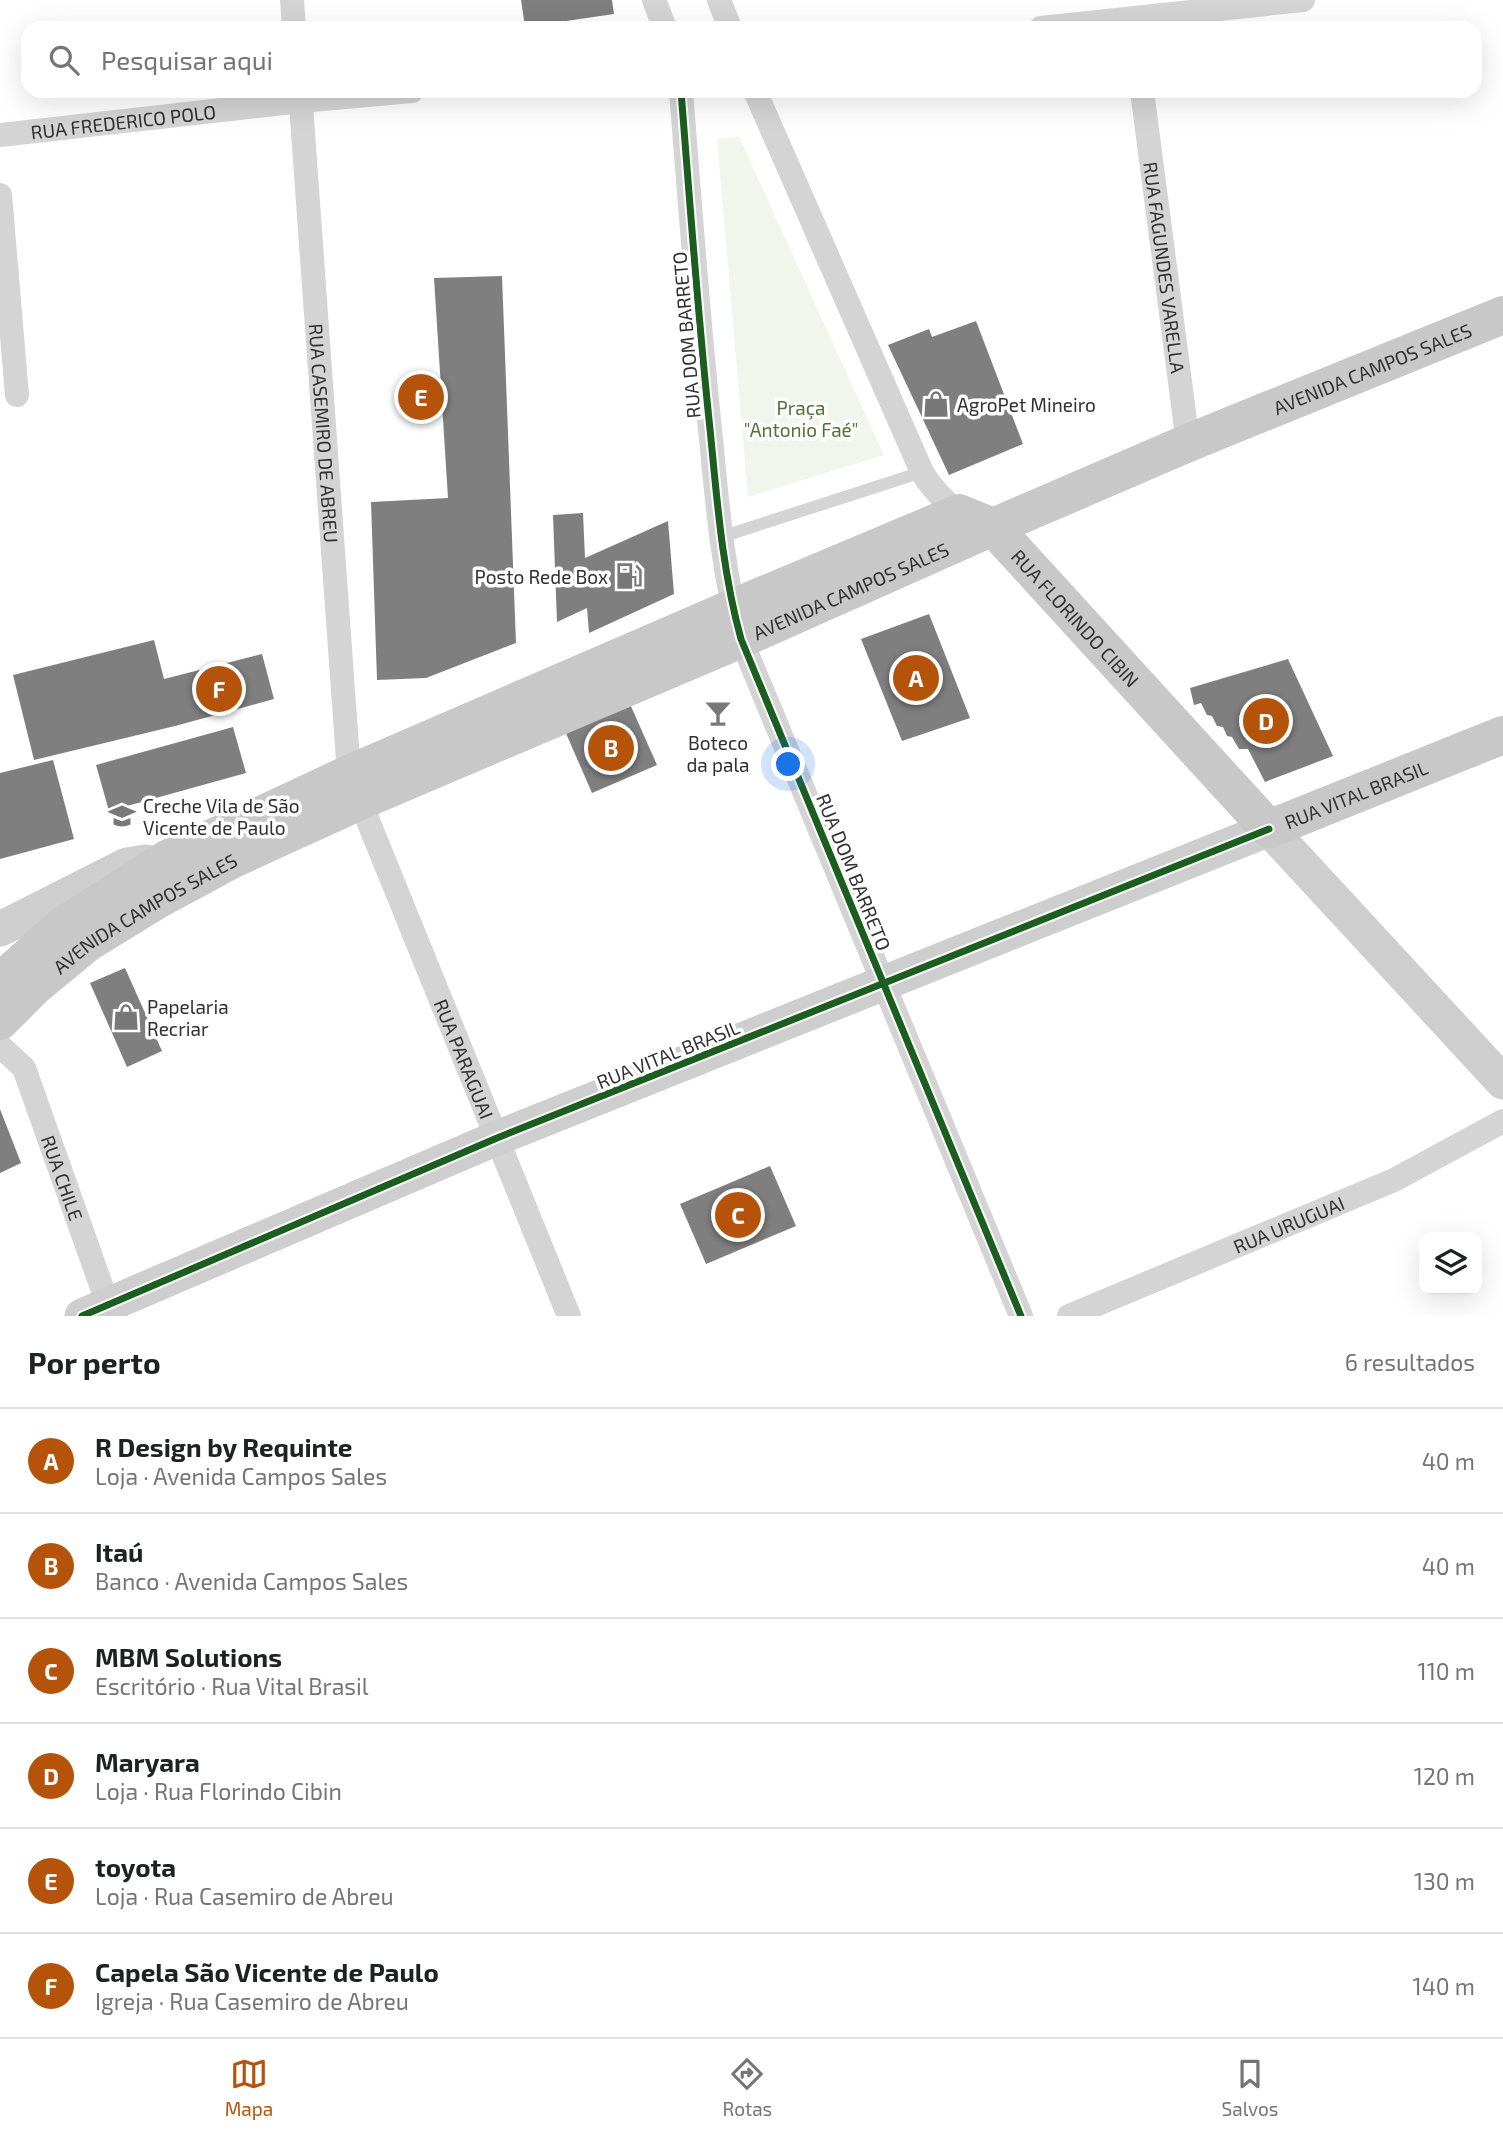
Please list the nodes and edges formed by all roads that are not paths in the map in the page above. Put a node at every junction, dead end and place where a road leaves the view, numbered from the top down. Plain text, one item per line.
1 (292, 0) edge
2 (654, 0) edge
3 (719, 0) edge
4 (1303, 0) edge
5 (1132, 15) edge
6 (294, 21) edge
7 (662, 21) edge
8 (727, 21) edge
9 (1090, 21) edge
10 (286, 98) edge
11 (301, 98) edge
12 (682, 98) edge
13 (758, 98) edge
14 (1143, 98) edge
15 (0, 135) edge
16 (0, 195) edge
17 (1503, 315) edge
18 (17, 395) dead end
19 (1188, 443) junction
20 (922, 472) junction
21 (976, 520) junction
22 (721, 537) junction
23 (737, 623) junction
24 (1503, 735) edge
25 (355, 788) junction
26 (1269, 830) junction
27 (167, 859) junction
28 (0, 929) edge
29 (0, 982) edge
30 (884, 985) junction
31 (0, 1021) edge
32 (0, 1046) edge
33 (1503, 1082) edge
34 (1503, 1121) edge
35 (497, 1138) junction
36 (100, 1312) edge
37 (569, 1316) edge
38 (1021, 1316) edge
39 (1069, 1316) edge

1 - 6 street
2 - 7 street
3 - 8 street
4 - 5 street
5 - 9 street
10 - 15 street, RUA FREDERICO POLO
11 - 25 street, RUA CASEMIRO DE ABREU
12 - 22 street, RUA DOM BARRETO
13 - 20 street, RUA FLORINDO CIBIN
14 - 19 street, RUA FAGUNDES VARELLA
16 - 18 street
17 - 19 main road, AVENIDA CAMPOS SALES
19 - 21 main road, AVENIDA CAMPOS SALES
20 - 21 street, RUA FLORINDO CIBIN
20 - 22 lane
21 - 23 main road, AVENIDA CAMPOS SALES
21 - 26 main road, RUA FLORINDO CIBIN
22 - 23 street, RUA DOM BARRETO
23 - 25 main road, AVENIDA CAMPOS SALES
23 - 30 street, RUA DOM BARRETO
24 - 26 main road, RUA VITAL BRASIL
25 - 27 main road, AVENIDA CAMPOS SALES
25 - 31 main road, AVENIDA CAMPOS SALES
25 - 35 street, RUA PARAGUAI
26 - 30 street, RUA VITAL BRASIL
26 - 33 street, RUA FLORINDO CIBIN
27 - 28 street
27 - 29 main road, AVENIDA CAMPOS SALES
30 - 35 street, RUA VITAL BRASIL
30 - 38 street, RUA DOM BARRETO
32 - 36 street, RUA CHILE
34 - 39 street, RUA URUGUAI
35 - 36 street, RUA VITAL BRASIL
35 - 37 street, RUA PARAGUAI

